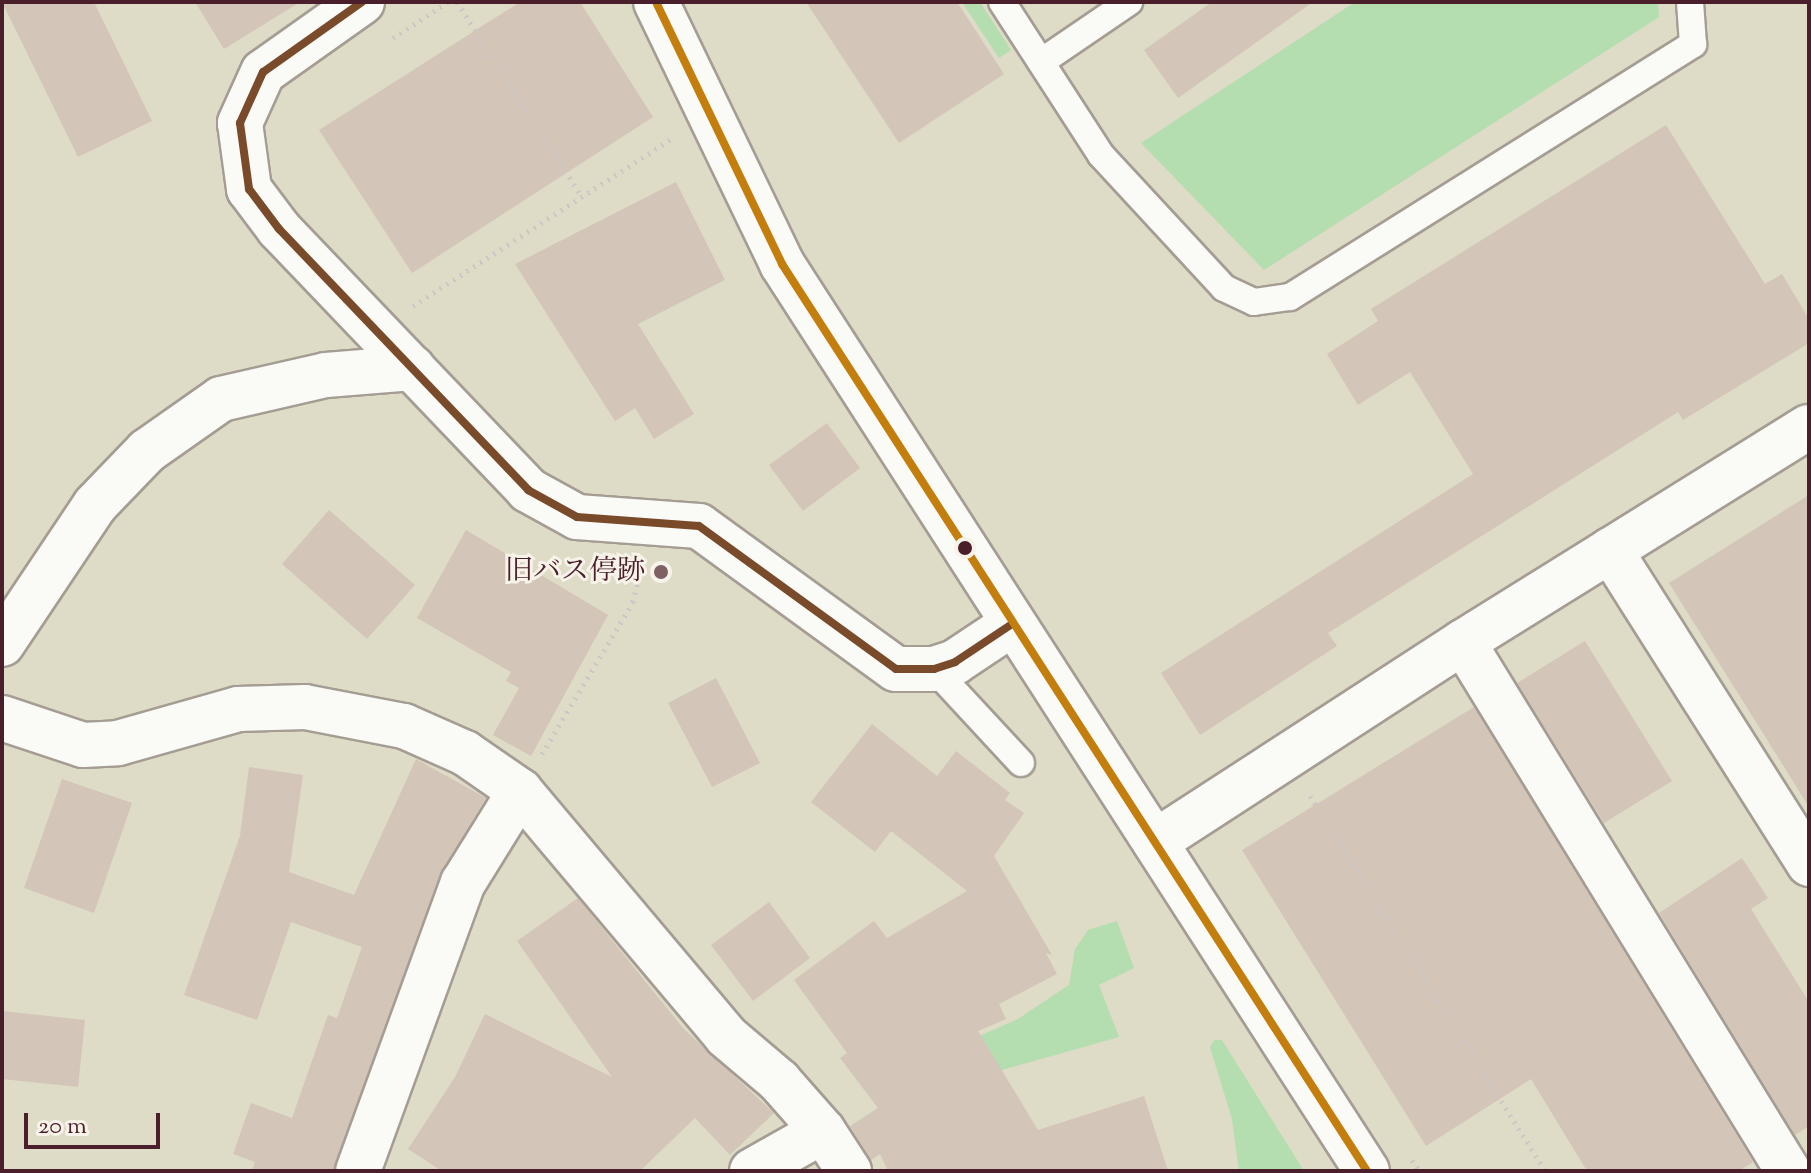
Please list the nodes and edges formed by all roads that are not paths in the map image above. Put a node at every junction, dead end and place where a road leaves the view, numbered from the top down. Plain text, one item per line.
1 (362, 2) edge
2 (656, 2) edge
3 (1002, 2) edge
4 (1129, 2) edge
5 (1690, 2) edge
6 (1041, 62) junction
7 (413, 368) junction
8 (1804, 441) edge
9 (1610, 550) junction
10 (1012, 624) junction
11 (1463, 642) junction
12 (2, 644) edge
13 (934, 669) junction
14 (2, 718) edge
15 (1021, 763) dead end
16 (520, 791) junction
17 (1155, 842) junction
18 (1809, 864) edge
19 (823, 1131) junction
20 (358, 1171) edge
21 (752, 1171) edge
22 (849, 1171) edge
23 (1367, 1171) edge
24 (1788, 1171) edge

1 - 7 street
2 - 10 street
3 - 6 lane
4 - 6 lane
5 - 6 lane
7 - 12 street
7 - 13 street
8 - 9 street
9 - 11 street
9 - 18 street
10 - 13 street
10 - 17 street
11 - 17 street
11 - 24 street
13 - 15 lane
14 - 16 street
16 - 19 street
16 - 20 street
17 - 23 street
19 - 21 street
19 - 22 street

